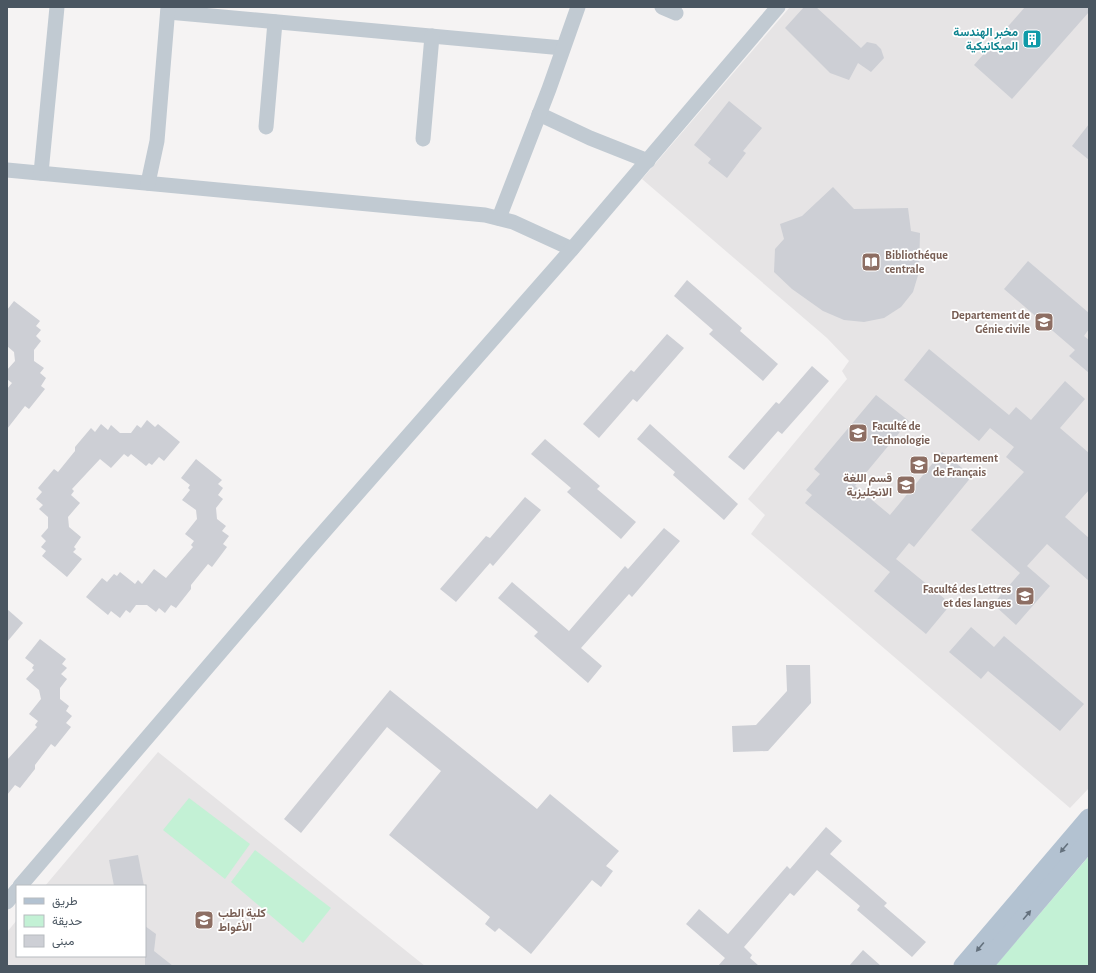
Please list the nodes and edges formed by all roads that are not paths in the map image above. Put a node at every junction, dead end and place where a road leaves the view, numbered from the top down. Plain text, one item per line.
1 (57, 7) edge
2 (578, 7) edge
3 (662, 7) edge
4 (778, 7) edge
5 (168, 10) edge
6 (676, 13) dead end
7 (275, 22) junction
8 (432, 36) junction
9 (563, 48) junction
10 (539, 114) junction
11 (266, 127) dead end
12 (423, 139) dead end
13 (648, 161) junction
14 (7, 170) edge
15 (41, 173) junction
16 (148, 183) junction
17 (498, 218) junction
18 (572, 249) junction
19 (1089, 819) edge
20 (1089, 841) edge
21 (21, 885) edge
22 (16, 891) edge
23 (7, 902) edge
24 (963, 966) edge
25 (983, 966) edge

1 - 15 street
2 - 9 street
3 - 6 street
4 - 13 street
5 - 7 street
5 - 16 street
7 - 8 street
7 - 11 street
8 - 9 street
8 - 12 street
9 - 10 street
10 - 13 street
10 - 17 street
13 - 18 street
14 - 15 street
15 - 16 street
16 - 17 street
17 - 18 street
18 - 21 street
19 -> 24 main road
25 -> 20 main road
22 - 23 street

